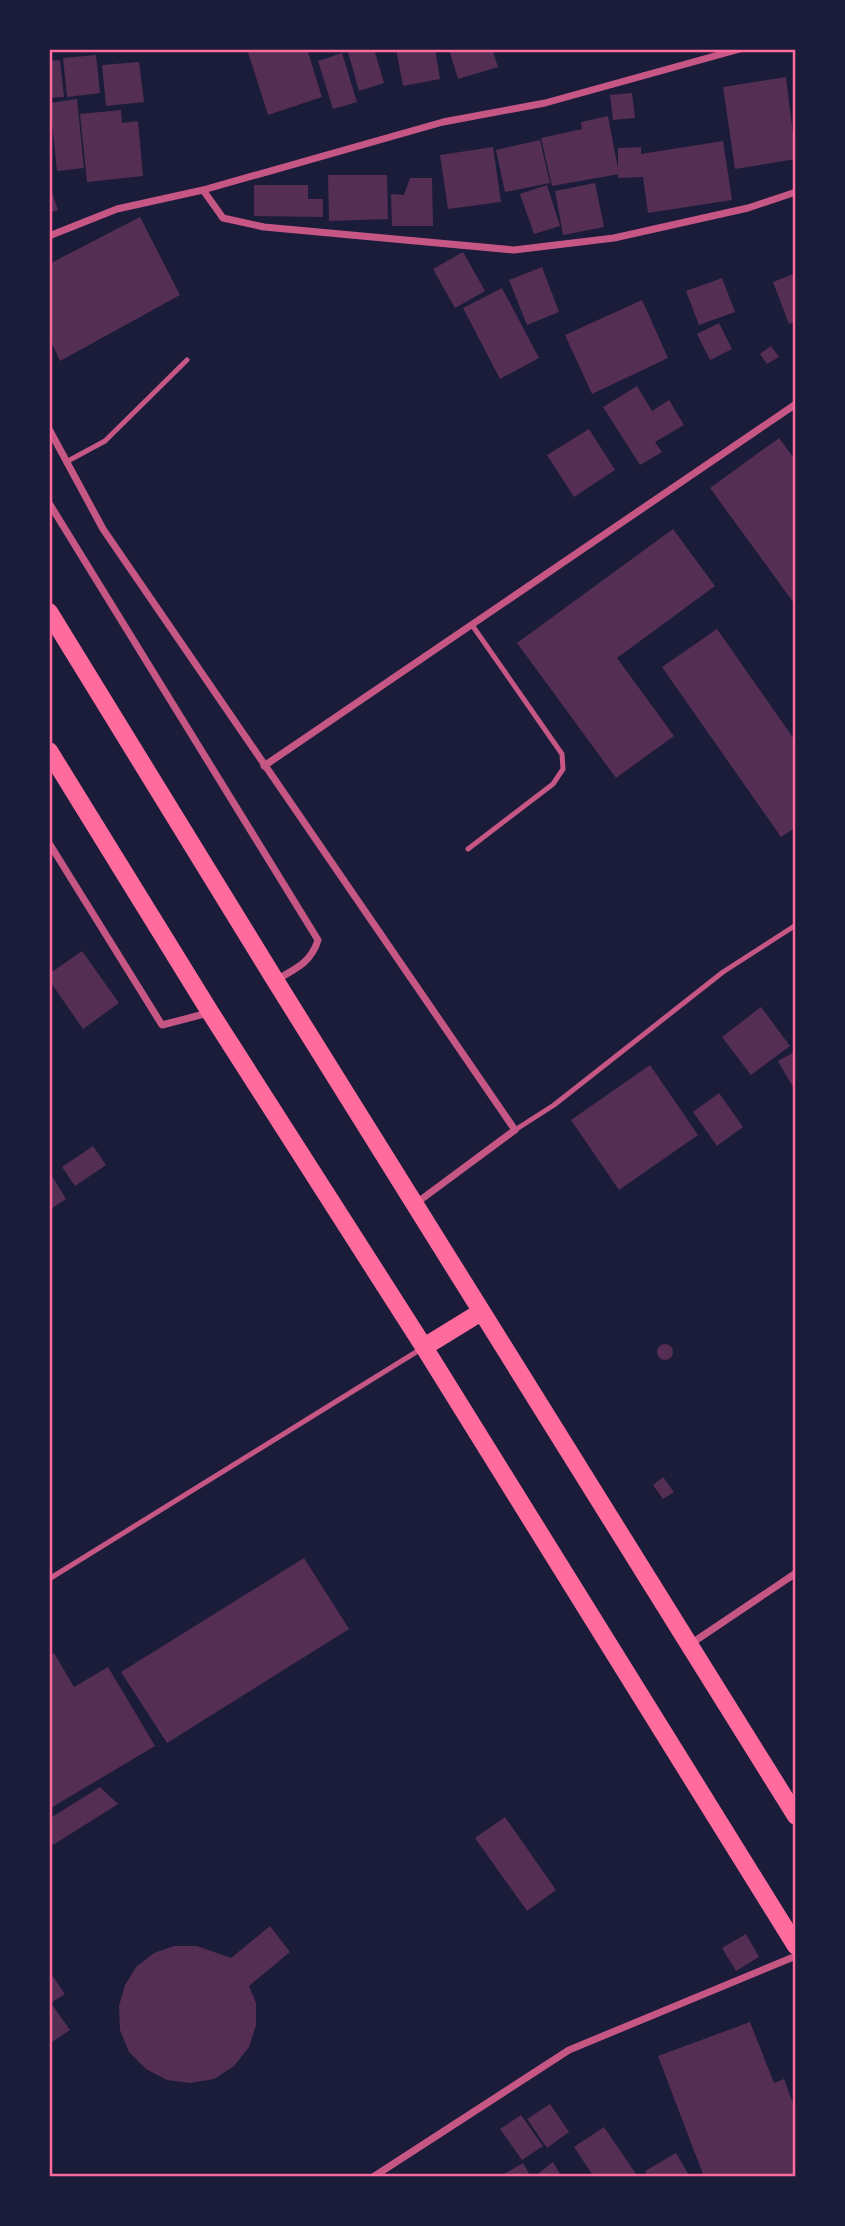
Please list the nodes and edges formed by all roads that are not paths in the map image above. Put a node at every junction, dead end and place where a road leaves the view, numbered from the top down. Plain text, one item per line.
1 (740, 49) edge
2 (203, 190) junction
3 (796, 192) edge
4 (49, 236) edge
5 (187, 360) dead end
6 (796, 404) edge
7 (49, 429) edge
8 (66, 462) junction
9 (49, 503) edge
10 (49, 612) edge
11 (471, 625) junction
12 (49, 751) edge
13 (264, 766) junction
14 (49, 843) edge
15 (468, 849) dead end
16 (796, 925) edge
17 (275, 980) junction
18 (209, 1012) junction
19 (515, 1130) junction
20 (415, 1204) junction
21 (481, 1312) junction
22 (424, 1347) junction
23 (796, 1573) edge
24 (49, 1579) edge
25 (689, 1645) junction
26 (796, 1816) edge
27 (796, 1946) edge
28 (796, 1956) edge
29 (373, 2177) edge

1 - 2 street
2 - 3 street
2 - 4 street
5 - 8 lane
6 - 11 street
7 - 8 street
8 - 13 street
9 - 17 street
10 - 17 main road
11 - 13 street
11 - 15 lane
12 - 18 main road
13 - 19 street
14 - 18 street
16 - 19 lane
17 - 20 main road
18 - 22 main road
19 - 20 street
20 - 21 main road
21 - 22 main road
21 - 25 main road
22 - 24 lane
22 - 27 main road
23 - 25 street
25 - 26 main road
28 - 29 street

